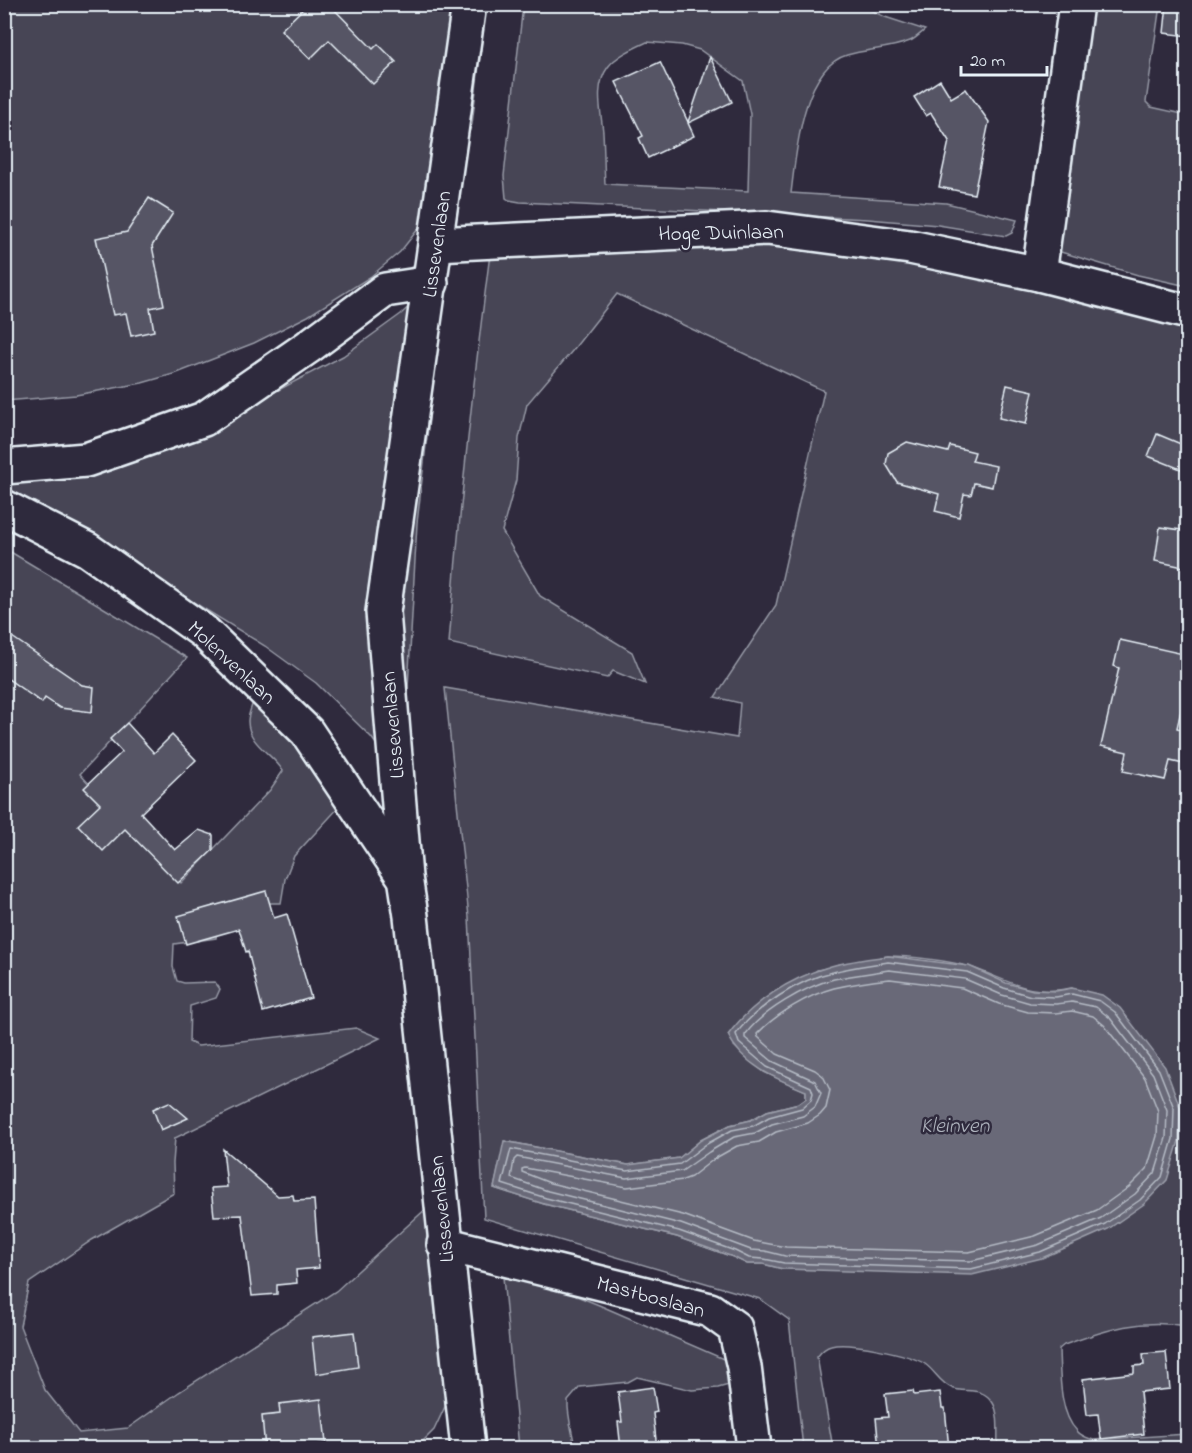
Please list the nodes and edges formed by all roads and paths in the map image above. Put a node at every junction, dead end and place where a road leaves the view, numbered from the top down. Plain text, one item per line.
1 (469, 4) edge
2 (1076, 4) edge
3 (436, 244) junction
4 (1039, 274) junction
5 (430, 283) junction
6 (1188, 312) edge
7 (4, 467) edge
8 (4, 507) edge
9 (405, 877) junction
10 (444, 1244) junction
11 (468, 1449) edge
12 (754, 1449) edge

1 - 3 street, Lissevenlaan
2 - 4 street
3 - 4 street, Hoge Duinlaan
3 - 5 street, Lissevenlaan
4 - 6 street, Hoge Duinlaan
5 - 7 street
5 - 9 street, Lissevenlaan
8 - 9 street, Molenvenlaan
9 - 10 street, Lissevenlaan
10 - 11 street, Lissevenlaan
10 - 12 street, Mastboslaan

